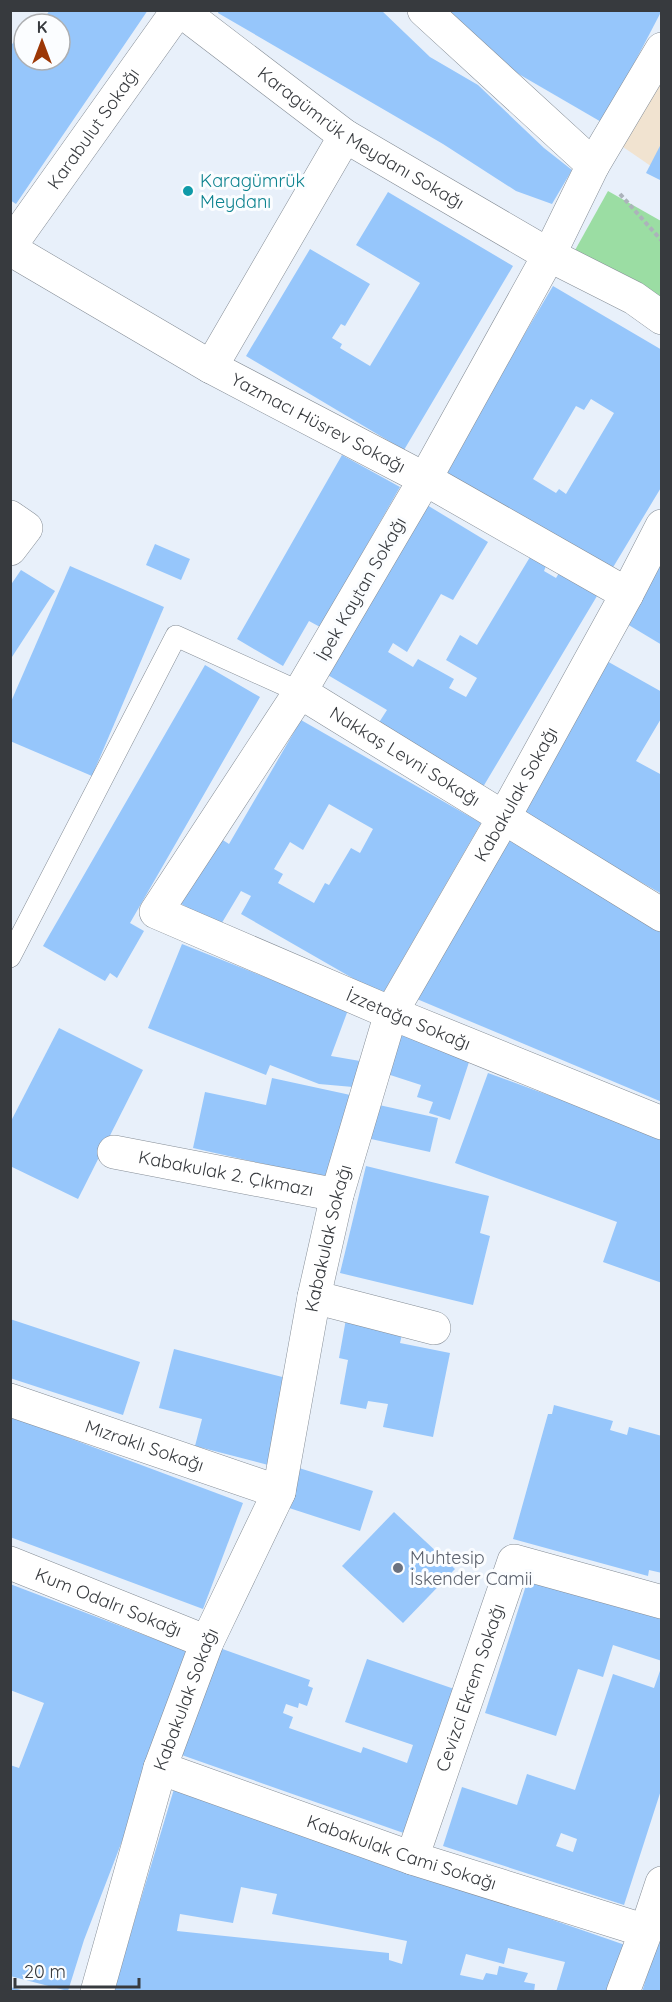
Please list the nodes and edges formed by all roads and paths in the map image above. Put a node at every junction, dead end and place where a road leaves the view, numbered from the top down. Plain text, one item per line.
1 (179, 10) edge
2 (425, 11) edge
3 (662, 49) edge
4 (345, 136) junction
5 (593, 165) junction
6 (662, 241) edge
7 (10, 248) edge
8 (549, 255) junction
9 (662, 318) edge
10 (212, 367) junction
11 (425, 479) junction
12 (10, 517) edge
13 (662, 526) edge
14 (10, 549) edge
15 (627, 594) junction
16 (300, 692) junction
17 (503, 819) junction
18 (156, 912) joint
19 (662, 915) edge
20 (10, 957) edge
21 (391, 1013) junction
22 (662, 1123) edge
23 (114, 1152) dead end
24 (338, 1195) junction
25 (314, 1297) junction
26 (434, 1328) dead end
27 (10, 1400) edge
28 (279, 1492) junction
29 (10, 1563) edge
30 (662, 1602) edge
31 (207, 1642) junction
32 (160, 1768) junction
33 (412, 1858) junction
34 (662, 1883) edge
35 (646, 1931) junction
36 (97, 1992) edge
37 (624, 1992) edge

1 - 4 street, Karagümrük Meydanı Sokağı
1 - 7 street, Karabulut Sokağı
2 - 5 street
3 - 5 street, İpek Kaytan Sokağı
4 - 8 street, Karagümrük Meydanı Sokağı
4 - 10 street
5 - 6 path
5 - 8 street, İpek Kaytan Sokağı
7 - 10 street, Yazmacı Hüsrev Sokağı
8 - 9 street, Karagümrük Meydanı Sokağı
8 - 11 street, İpek Kaytan Sokağı
10 - 11 street, Yazmacı Hüsrev Sokağı
11 - 15 street, Yazmacı Hüsrev Sokağı
11 - 16 street, İpek Kaytan Sokağı
12 - 14 street
13 - 15 street, Kabakulak Sokağı
15 - 17 street, Kabakulak Sokağı
16 - 17 street, Nakkaş Levni Sokağı
16 - 18 street, İpek Kaytan Sokağı
16 - 20 lane
17 - 19 street, Nakkaş Levni Sokağı
17 - 21 street, Kabakulak Sokağı
18 - 21 street, İzzetağa Sokağı
21 - 22 street, İzzetağa Sokağı
21 - 24 street, Kabakulak Sokağı
23 - 24 street, Kabakulak 2. Çıkmazı
24 - 25 street, Kabakulak Sokağı
25 - 26 street
25 - 28 street, Kabakulak Sokağı
27 - 28 street, Mızraklı Sokağı
28 - 31 street, Kabakulak Sokağı
29 - 31 street, Kum Odalrı Sokağı
30 - 33 street, Cevizci Ekrem Sokağı
31 - 32 street, Kabakulak Sokağı
32 - 33 street, Kabakulak Cami Sokağı
32 - 36 street, Kabakulak Sokağı
33 - 35 street, Kabakulak Cami Sokağı
34 - 35 street
35 - 37 street

